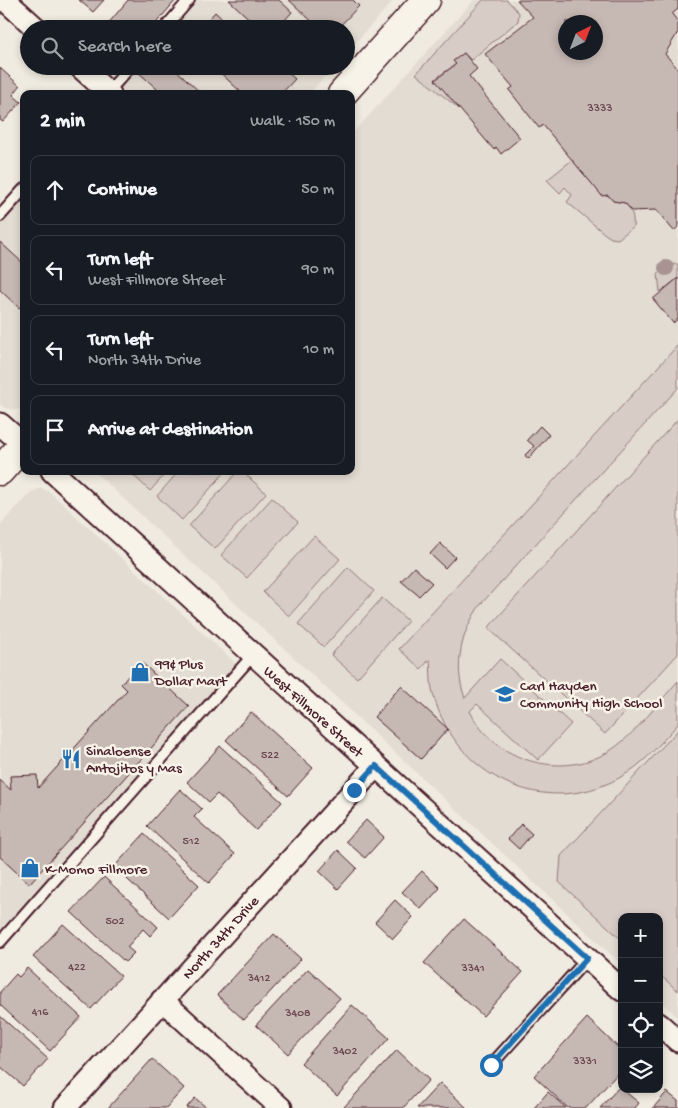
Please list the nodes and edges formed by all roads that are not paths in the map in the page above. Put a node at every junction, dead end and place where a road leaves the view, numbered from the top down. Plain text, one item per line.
1 (5, 0) edge
2 (189, 0) edge
3 (426, 0) edge
4 (27, 20) edge
5 (172, 20) edge
6 (89, 75) edge
7 (123, 75) edge
8 (105, 90) edge
9 (110, 90) edge
10 (346, 90) edge
11 (20, 193) edge
12 (2, 210) edge
13 (0, 424) edge
14 (20, 442) edge
15 (20, 449) edge
16 (0, 471) edge
17 (56, 475) edge
18 (253, 655) junction
19 (376, 766) junction
20 (0, 942) edge
21 (587, 958) junction
22 (618, 986) edge
23 (162, 1000) junction
24 (663, 1028) edge
25 (678, 1041) edge
26 (491, 1065) dead end
27 (65, 1108) edge
28 (281, 1108) edge

1 - 4 street
2 - 5 lane
3 - 10 main road
6 - 8 street
7 - 9 lane
11 - 12 lane
13 - 14 street
15 - 16 main road
17 - 18 street, West Fillmore Street
18 - 19 street, West Fillmore Street
18 - 20 lane
19 - 21 street, West Fillmore Street
19 - 23 street, North 34th Drive
21 - 22 street, West Fillmore Street
21 - 26 lane
23 - 27 street, North 34th Drive
23 - 28 street
24 - 25 street

